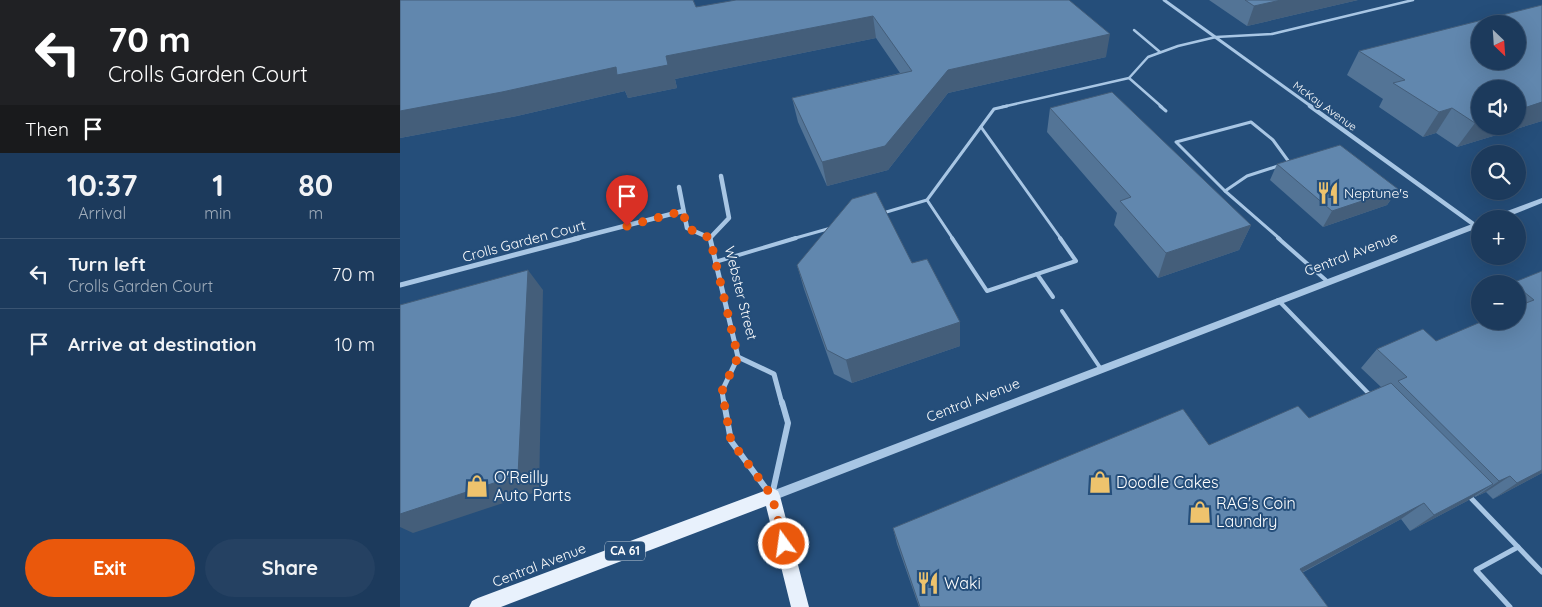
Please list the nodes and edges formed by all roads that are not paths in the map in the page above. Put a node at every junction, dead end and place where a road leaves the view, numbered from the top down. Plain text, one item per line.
1 (1164, 0) edge
2 (1413, 0) edge
3 (1134, 30) dead end
4 (1216, 37) junction
5 (1160, 52) junction
6 (1129, 78) junction
7 (1166, 111) dead end
8 (981, 127) junction
9 (720, 176) dead end
10 (679, 187) dead end
11 (1226, 191) junction
12 (927, 200) junction
13 (1542, 200) edge
14 (1517, 210) edge
15 (683, 211) junction
16 (881, 214) edge
17 (1471, 220) edge
18 (835, 227) edge
19 (1471, 228) edge
20 (710, 238) junction
21 (715, 262) junction
22 (1037, 274) junction
23 (1328, 282) junction
24 (400, 285) edge
25 (1052, 297) dead end
26 (1278, 300) junction
27 (1062, 311) dead end
28 (738, 357) junction
29 (1101, 369) junction
30 (1374, 399) edge
31 (1463, 490) edge
32 (772, 496) junction
33 (1518, 546) junction
34 (1542, 572) edge
35 (478, 607) edge
36 (800, 607) edge
37 (1510, 607) edge

1 - 4 street, McKay Avenue
2 - 4 lane
3 - 5 lane
4 - 5 lane
4 - 17 street, McKay Avenue
5 - 6 lane
6 - 7 lane
6 - 8 lane
8 - 12 lane
8 - 22 lane
9 - 20 street, Webster Street
10 - 15 street, Webster Street
11 - 11 lane
11 - 23 lane
12 - 16 lane
12 - 22 lane
13 - 14 street
15 - 20 street, Webster Street
15 - 24 street, Crolls Garden Court
18 - 21 lane
19 - 23 street, Central Avenue
20 - 21 street, Webster Street
21 - 28 street, Webster Street
22 - 25 lane
23 - 26 street, Central Avenue
26 - 29 street, Central Avenue
26 - 30 lane
27 - 29 lane
28 - 32 street, Webster Street
28 - 32 street, Webster Street
29 - 32 street, Central Avenue
31 - 33 lane
32 - 35 main road, Central Avenue / CA 61
32 - 36 main road, Webster Street
33 - 34 lane
33 - 37 lane

